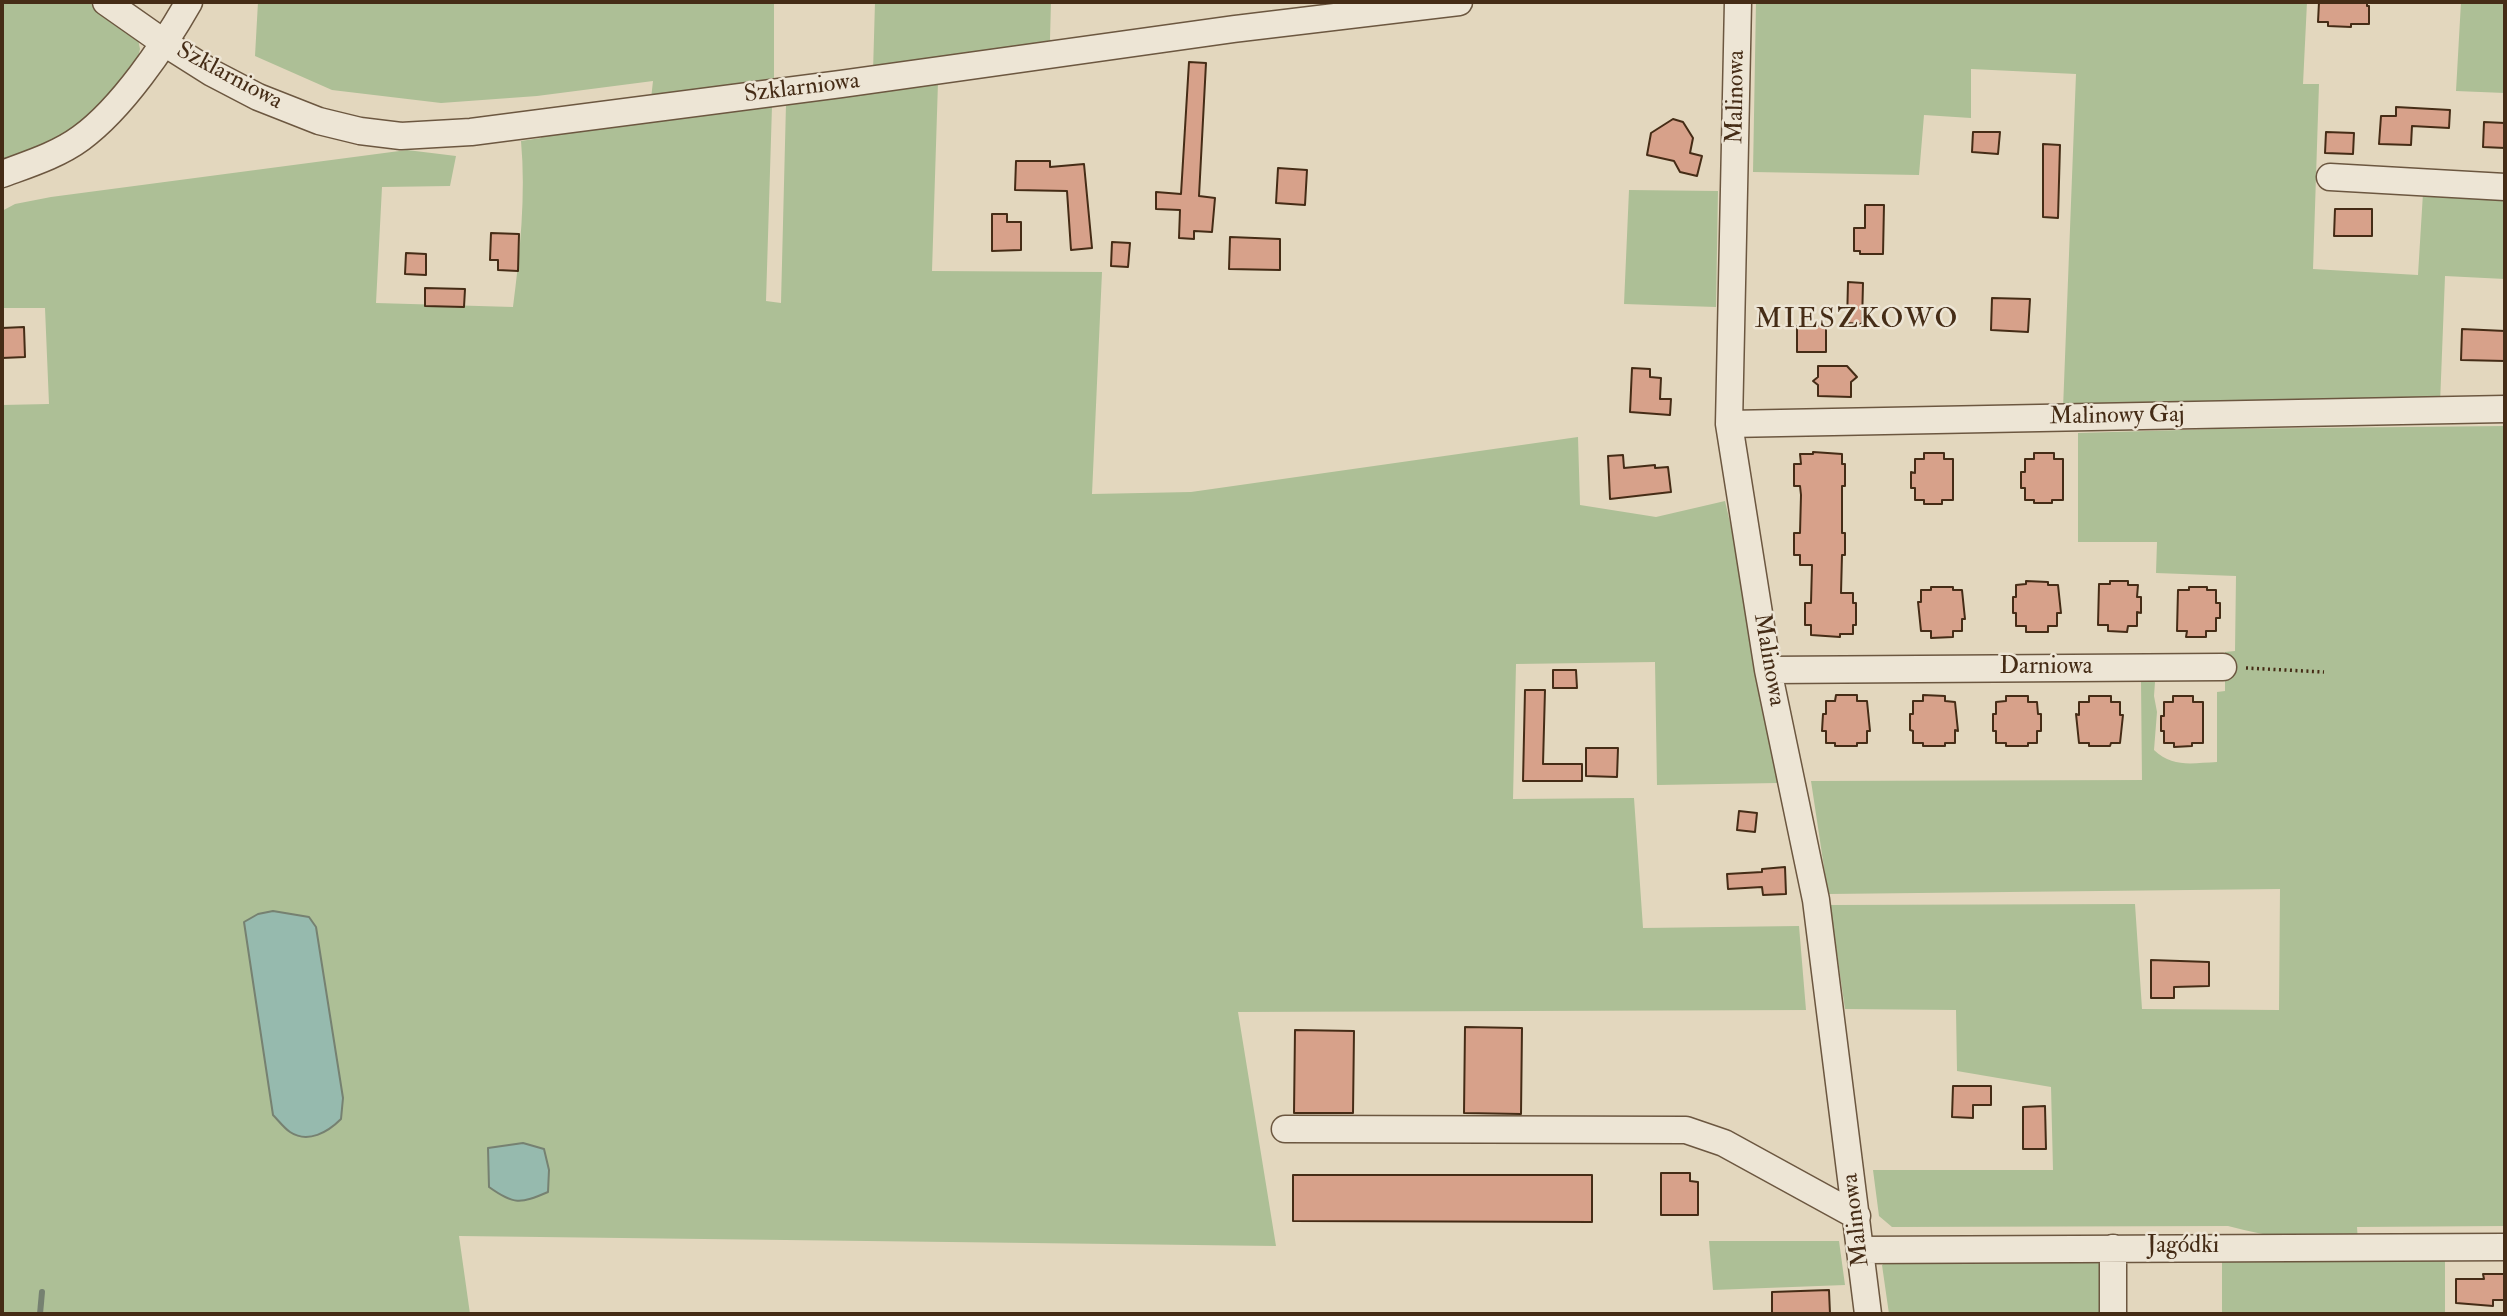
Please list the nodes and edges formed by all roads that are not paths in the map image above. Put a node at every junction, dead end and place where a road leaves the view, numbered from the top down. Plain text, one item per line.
1 (106, 2) edge
2 (189, 2) edge
3 (1459, 2) edge
4 (1738, 2) edge
5 (163, 42) junction
6 (2, 174) edge
7 (2330, 177) dead end
8 (2505, 187) edge
9 (2505, 409) edge
10 (1729, 424) junction
11 (2223, 667) road end
12 (1768, 670) junction
13 (1285, 1129) dead end
14 (1857, 1216) junction
15 (2505, 1247) edge
16 (2113, 1248) junction
17 (1860, 1250) junction
18 (1868, 1314) edge
19 (2113, 1314) edge

1 - 5 street, Szklarniowa
2 - 5 street
3 - 5 street, Szklarniowa
4 - 10 street, Malinowa
5 - 6 street
7 - 8 street
9 - 10 street, Malinowy Gaj
10 - 12 street, Malinowa
11 - 12 street, Darniowa
12 - 14 street, Malinowa
13 - 14 street
14 - 17 street, Malinowa
15 - 16 street, Jagódki
16 - 17 street, Jagódki
16 - 19 street
17 - 18 street, Malinowa

